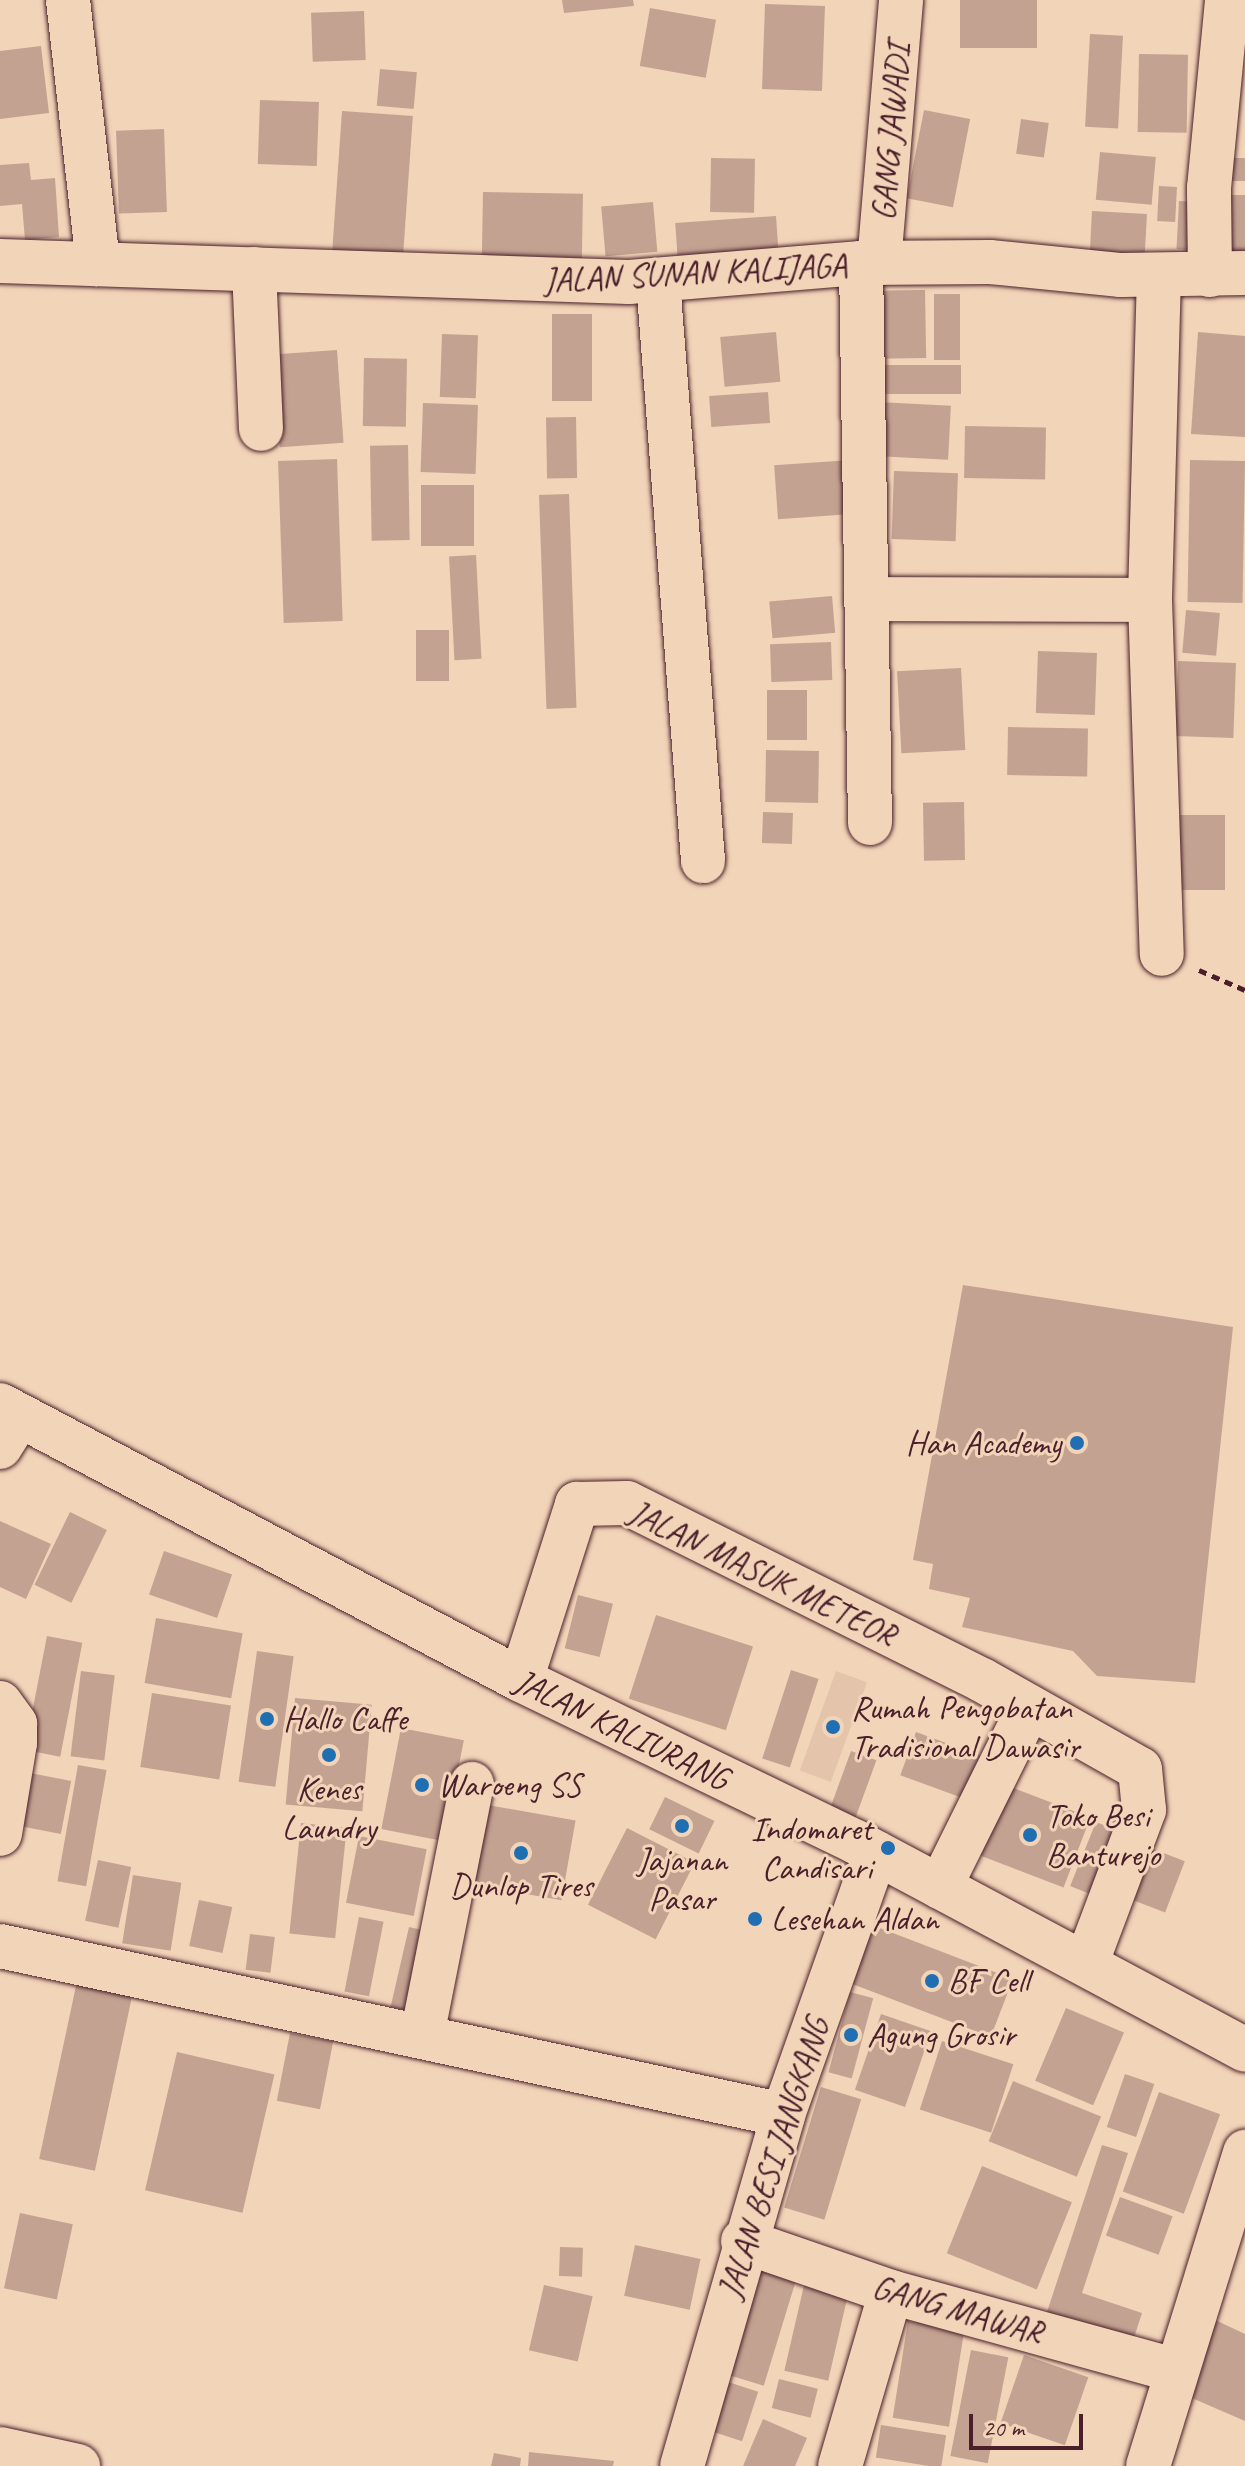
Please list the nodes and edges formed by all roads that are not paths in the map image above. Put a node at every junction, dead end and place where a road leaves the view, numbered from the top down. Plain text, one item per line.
1 (68, 0) edge
2 (901, 0) edge
3 (1227, 0) edge
4 (0, 261) edge
5 (870, 263) junction
6 (98, 264) junction
7 (254, 269) junction
8 (1227, 274) edge
9 (1159, 275) junction
10 (671, 280) junction
11 (261, 429) dead end
12 (697, 506) dead end
13 (866, 599) junction
14 (1150, 600) junction
15 (870, 823) dead end
16 (703, 861) dead end
17 (1162, 954) road end
18 (6, 1423) edge
19 (521, 1680) junction
20 (0, 1703) edge
21 (1029, 1708) junction
22 (472, 1784) dead end
23 (0, 1834) edge
24 (876, 1853) junction
25 (940, 1887) junction
26 (0, 1946) edge
27 (1087, 1962) junction
28 (422, 2036) junction
29 (1245, 2050) edge
30 (783, 2115) junction
31 (1245, 2152) edge
32 (743, 2241) junction
33 (891, 2292) junction
34 (1174, 2370) junction
35 (0, 2449) edge
36 (78, 2466) edge
37 (682, 2466) edge
38 (840, 2466) edge
39 (1148, 2466) edge

1 - 6 street
2 - 5 street, GANG JAWADI
3 - 8 street
4 - 6 street, JALAN SUNAN KALIJAGA
5 - 9 street, JALAN SUNAN KALIJAGA
5 - 10 street, JALAN SUNAN KALIJAGA
5 - 13 street, GANG JAWADI
6 - 7 street, JALAN SUNAN KALIJAGA
7 - 10 street, JALAN SUNAN KALIJAGA
7 - 11 street
8 - 9 street, JALAN SUNAN KALIJAGA
9 - 14 street
10 - 12 street
10 - 16 street
13 - 14 street
13 - 15 street, GANG JAWADI
14 - 17 street
18 - 19 street, JALAN KALIURANG
19 - 21 street, JALAN MASUK METEOR
19 - 24 street, JALAN KALIURANG
20 - 23 street
21 - 25 street
21 - 27 street
22 - 28 street
24 - 25 street, JALAN KALIURANG
24 - 30 street, JALAN BESI JANGKANG
25 - 27 street, JALAN KALIURANG
26 - 28 street
27 - 29 street, JALAN KALIURANG
28 - 30 street
30 - 32 street, JALAN BESI JANGKANG
31 - 34 street
32 - 33 street, GANG MAWAR
32 - 37 street, JALAN BESI JANGKANG
33 - 34 street, GANG MAWAR
33 - 38 street
34 - 39 street
35 - 36 street

